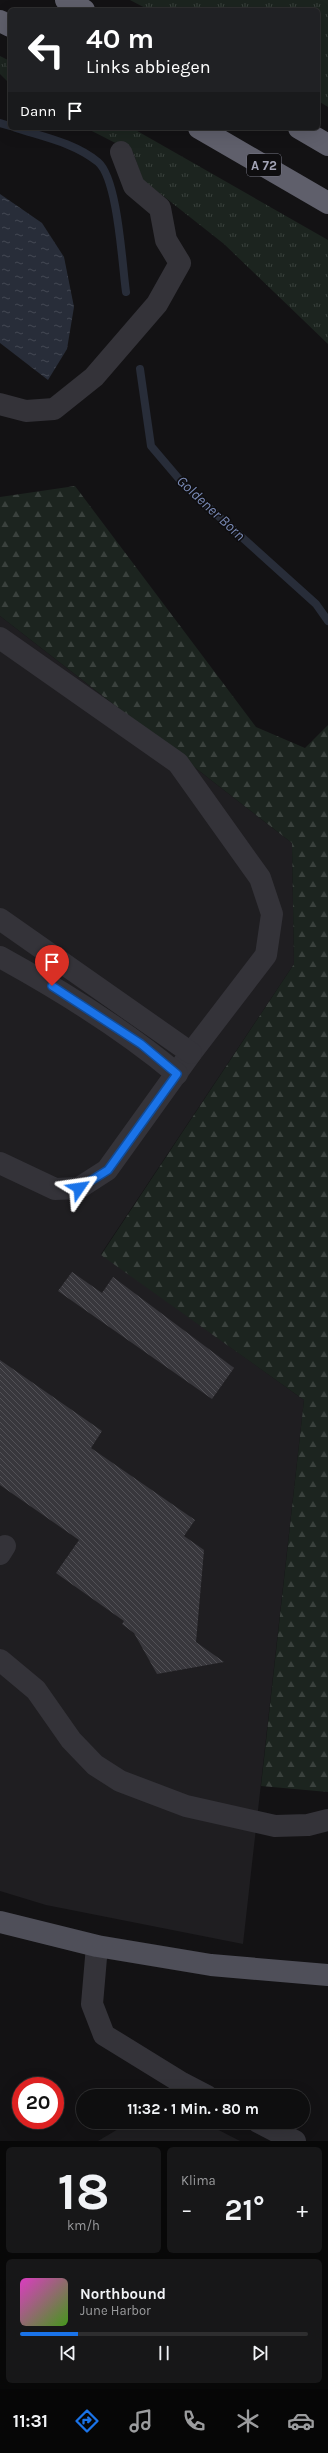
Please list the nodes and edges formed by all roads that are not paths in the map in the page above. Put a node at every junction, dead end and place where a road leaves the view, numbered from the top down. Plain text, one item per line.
1 (66, 0) edge
2 (80, 8) edge
3 (202, 130) edge
4 (302, 130) edge
5 (328, 145) edge
6 (121, 152) dead end
7 (328, 203) edge
8 (0, 404) edge
9 (0, 638) edge
10 (0, 919) edge
11 (0, 957) edge
12 (191, 1053) junction
13 (177, 1074) junction
14 (0, 1163) edge
15 (2, 1665) edge
16 (328, 1820) edge
17 (0, 1922) edge
18 (96, 1946) junction
19 (328, 1975) edge
20 (194, 2089) edge
21 (272, 2129) edge
22 (295, 2141) edge

1 - 2 highway
3 - 7 highway, A 72
4 - 5 highway
6 - 8 street
9 - 12 street
10 - 12 street
11 - 13 street
12 - 13 street
13 - 14 street
15 - 16 street
17 - 18 main road
18 - 19 main road
18 - 20 street
21 - 22 street

